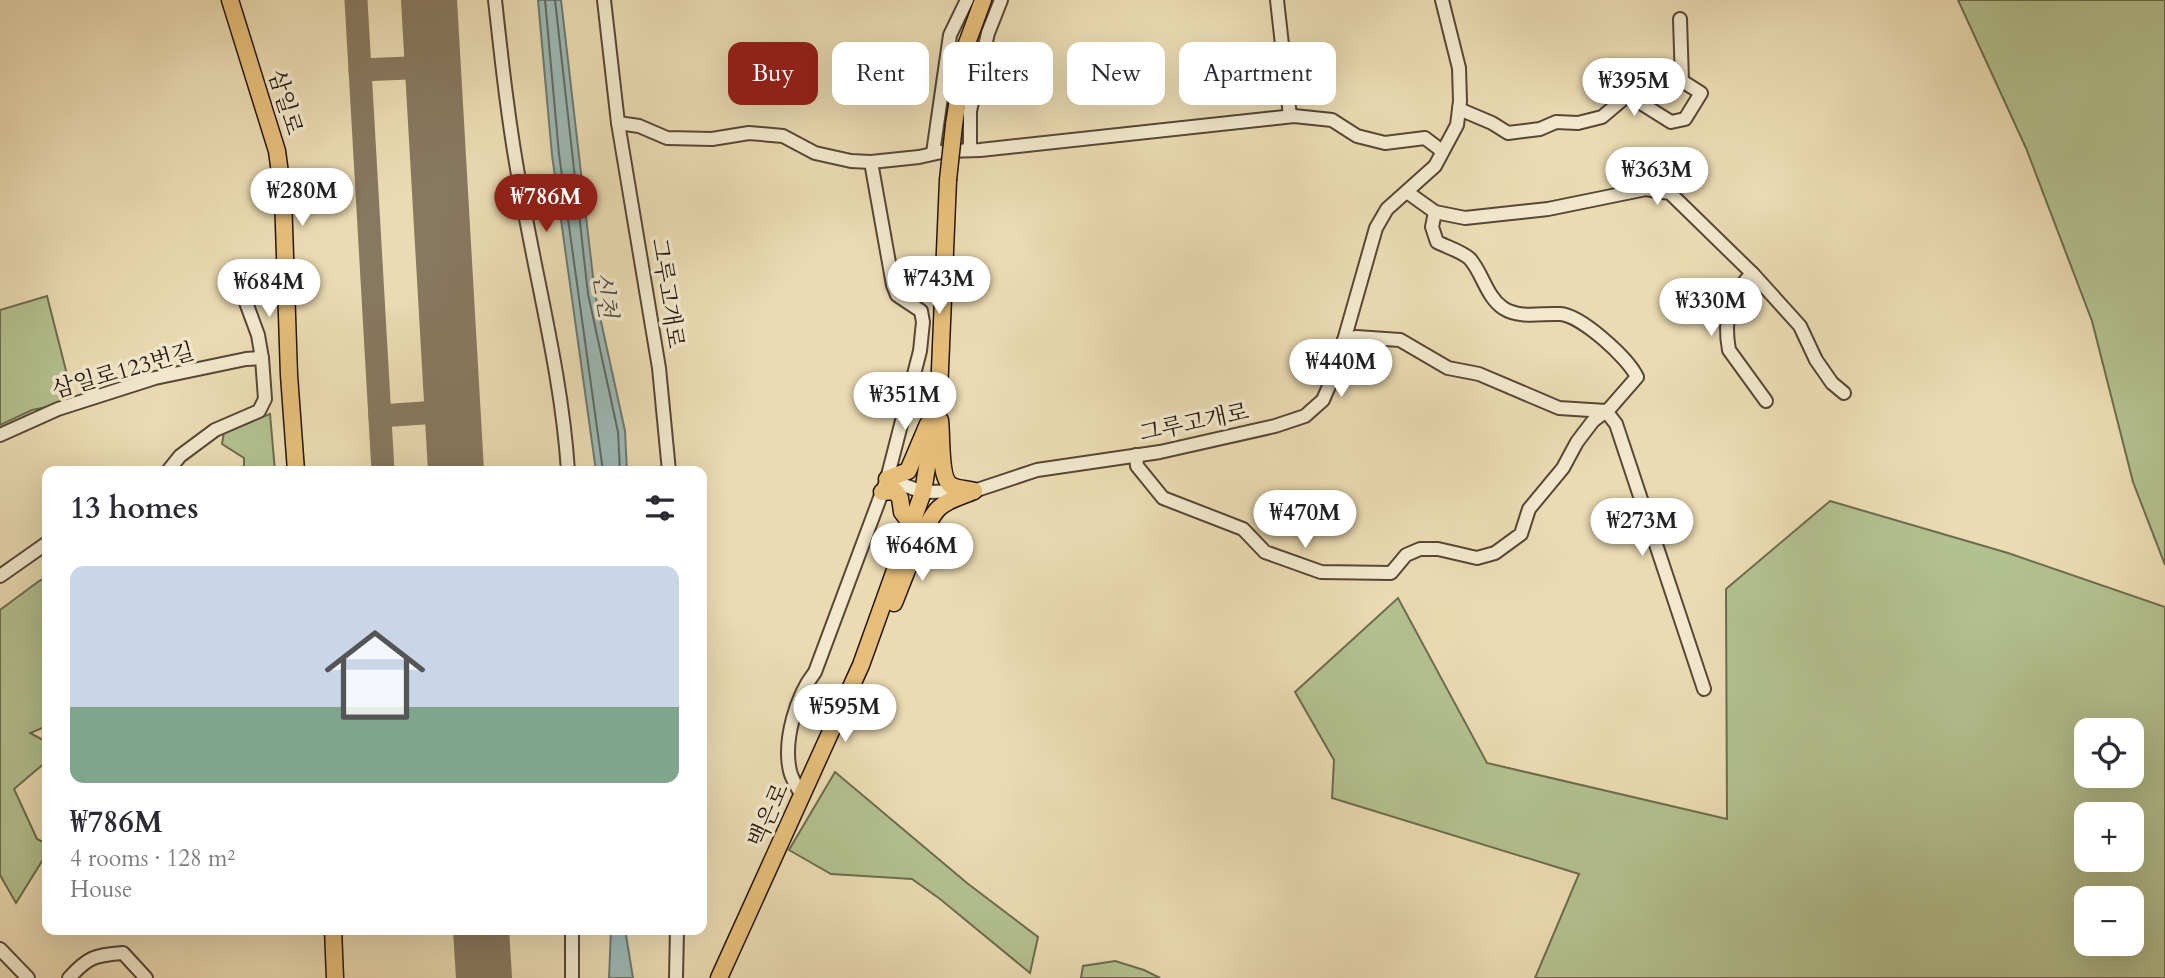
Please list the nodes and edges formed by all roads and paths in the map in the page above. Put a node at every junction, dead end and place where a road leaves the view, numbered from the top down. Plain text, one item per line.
1 (230, 0) edge
2 (495, 0) edge
3 (604, 0) edge
4 (967, 0) edge
5 (983, 0) edge
6 (1001, 0) edge
7 (1277, 0) edge
8 (1442, 0) edge
9 (1680, 19) dead end
10 (1459, 109) junction
11 (1290, 117) junction
12 (618, 124) junction
13 (971, 150) junction
14 (1442, 151) junction
15 (940, 152) junction
16 (871, 162) junction
17 (1407, 192) junction
18 (1435, 212) junction
19 (1752, 273) junction
20 (287, 286) junction
21 (1344, 340) junction
22 (262, 358) junction
23 (1844, 393) dead end
24 (1766, 401) dead end
25 (938, 402) junction
26 (1606, 411) junction
27 (0, 435) edge
28 (1136, 456) junction
29 (172, 466) edge
30 (296, 466) edge
31 (567, 466) edge
32 (669, 466) edge
33 (885, 486) junction
34 (974, 491) junction
35 (923, 492) junction
36 (912, 525) junction
37 (42, 547) edge
38 (0, 576) edge
39 (861, 665) junction
40 (1704, 689) dead end
41 (802, 796) junction
42 (333, 935) edge
43 (572, 935) edge
44 (677, 935) edge
45 (0, 948) edge
46 (28, 978) edge
47 (69, 978) edge
48 (146, 978) edge
49 (335, 978) edge
50 (572, 978) edge
51 (676, 978) edge
52 (719, 978) edge

1 - 20 main road, 삼일로
2 - 31 street
3 - 12 street, 그루고개로
4 - 15 street
5 - 25 main road, 백은로, bridge
6 - 13 street
7 - 11 street
8 - 10 street, 그루고개로
9 - 10 street
10 - 14 street, 그루고개로
11 - 13 street
11 - 14 street
12 - 16 street
12 - 32 street, 그루고개로
13 - 15 street
14 - 17 street, 그루고개로
15 - 16 street
16 - 33 street
17 - 18 street
17 - 21 street, 그루고개로
18 - 19 street
18 - 26 street
19 - 23 street
19 - 24 street
20 - 22 street
20 - 30 main road, 삼일로
21 - 26 street
21 - 28 street, 그루고개로
22 - 27 street, 삼일로123번길
22 - 29 street
25 - 33 main road
25 - 34 main road
25 - 35 main road, 백은로
26 - 28 street
26 - 40 street
28 - 34 street, 그루고개로
33 - 35 street
33 - 36 main road
33 - 41 street
34 - 35 street, 그루고개로
34 - 39 main road
35 - 36 main road, 백은로
36 - 39 main road, 백은로
37 - 38 street
39 - 41 main road, 백은로
41 - 52 main road, 백은로
42 - 49 main road
43 - 50 street
44 - 51 street
45 - 46 street
47 - 48 street

